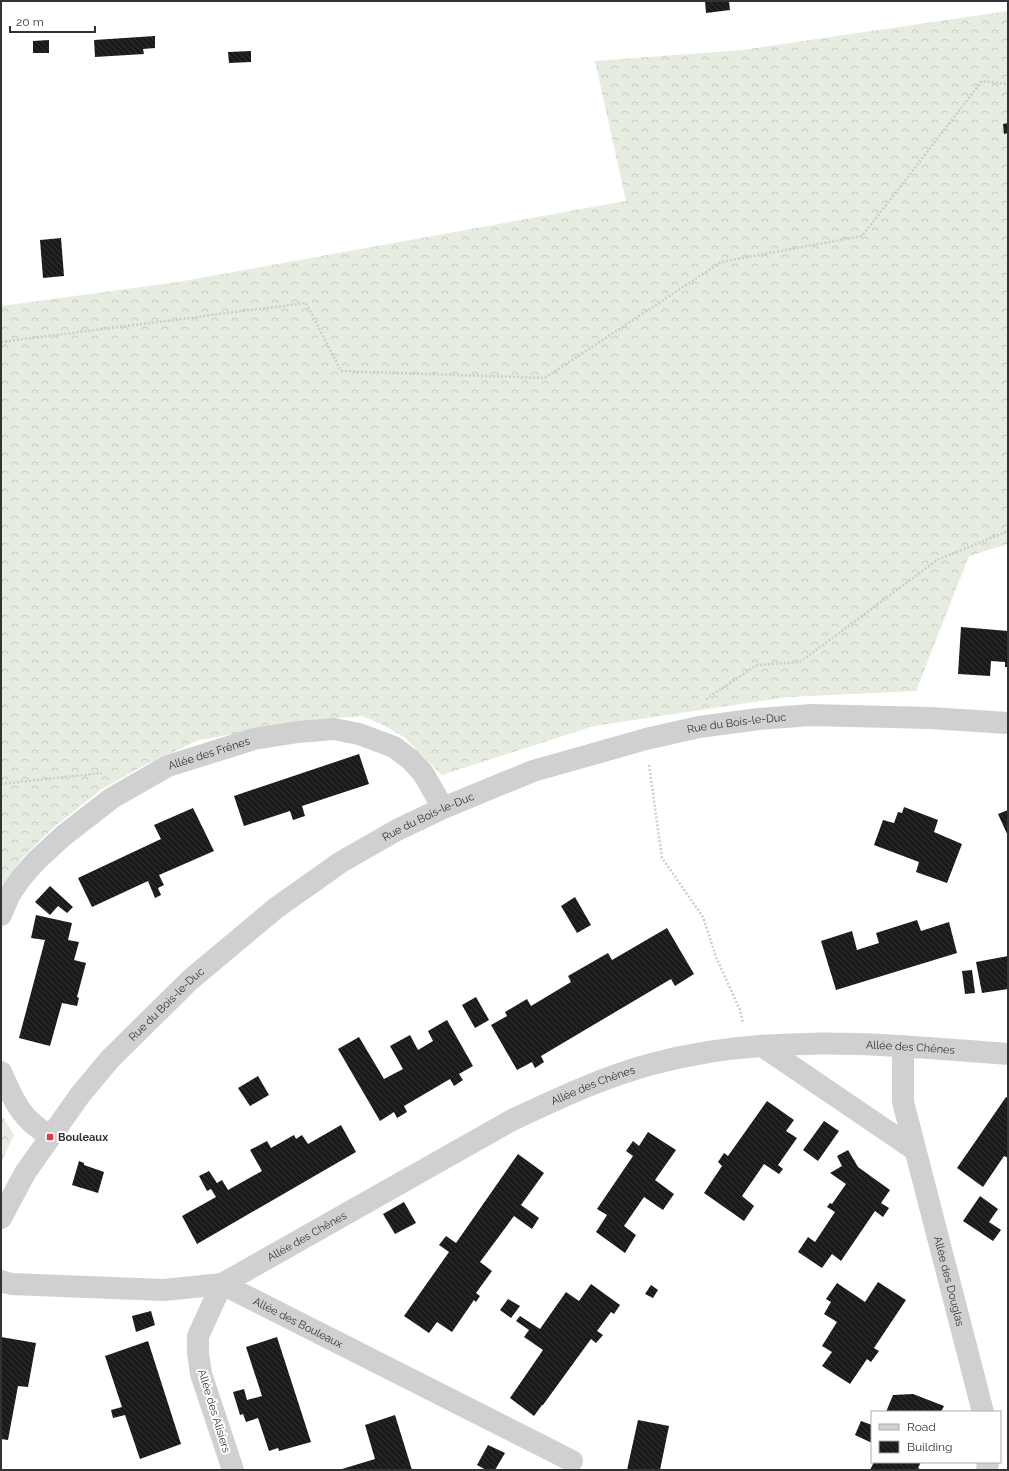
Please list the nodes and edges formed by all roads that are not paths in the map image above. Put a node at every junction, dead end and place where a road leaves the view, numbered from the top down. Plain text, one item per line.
1 (1008, 723) edge
2 (443, 808) junction
3 (1, 915) edge
4 (755, 1046) junction
5 (903, 1046) junction
6 (1008, 1054) edge
7 (1, 1072) edge
8 (50, 1137) junction
9 (915, 1150) junction
10 (1, 1218) edge
11 (1, 1281) edge
12 (222, 1284) junction
13 (983, 1411) edge
14 (572, 1461) dead end
15 (233, 1470) edge

1 - 2 street, Rue du Bois-le-Duc
2 - 3 street, Allée des Frênes
2 - 8 street, Rue du Bois-le-Duc
4 - 5 street, Allée des Chênes
4 - 9 street
4 - 12 street, Allée des Chênes
5 - 6 street, Allée des Chênes
5 - 9 street, Allée des Douglas
7 - 8 street
8 - 10 street, Rue du Bois-le-Duc
9 - 13 street, Allée des Douglas
11 - 12 street
12 - 14 street, Allée des Bouleaux
12 - 15 street, Allée des Alisiers

